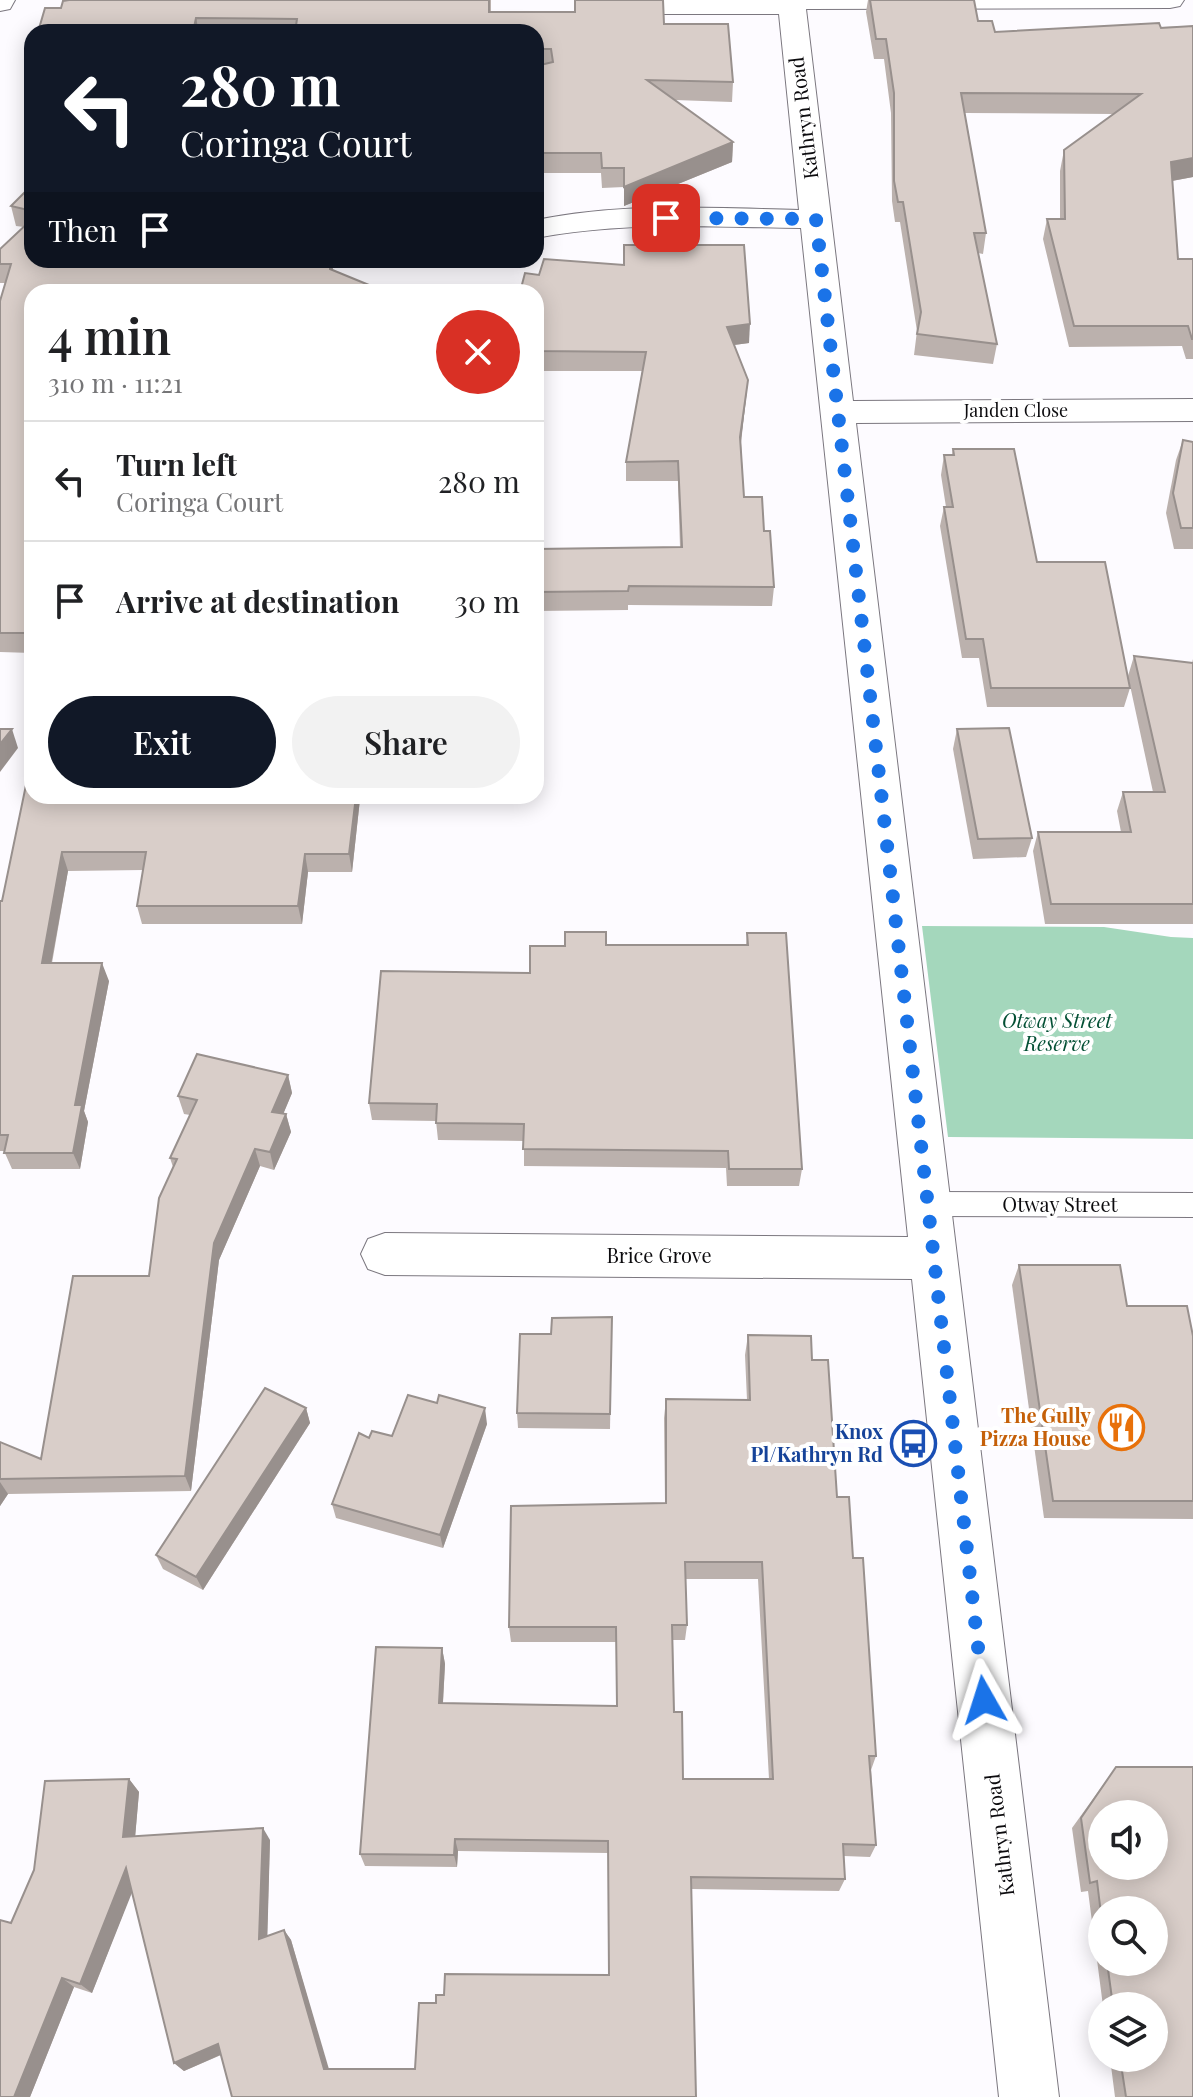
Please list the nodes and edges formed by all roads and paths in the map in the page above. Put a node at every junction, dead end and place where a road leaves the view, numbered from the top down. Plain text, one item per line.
1 (590, 0) edge
2 (1170, 0) edge
3 (791, 2) edge
4 (816, 219) junction
5 (544, 227) edge
6 (1193, 410) edge
7 (839, 412) junction
8 (928, 1204) junction
9 (1193, 1205) edge
10 (385, 1254) dead end
11 (934, 1258) junction
12 (1029, 2097) edge

1 - 3 street
2 - 3 street
3 - 4 street, Kathryn Road
4 - 5 street
4 - 7 street, Kathryn Road
6 - 7 street, Janden Close
7 - 8 street, Kathryn Road
8 - 9 lane, Otway Street
8 - 11 street, Kathryn Road
10 - 11 street, Brice Grove
11 - 12 street, Kathryn Road

